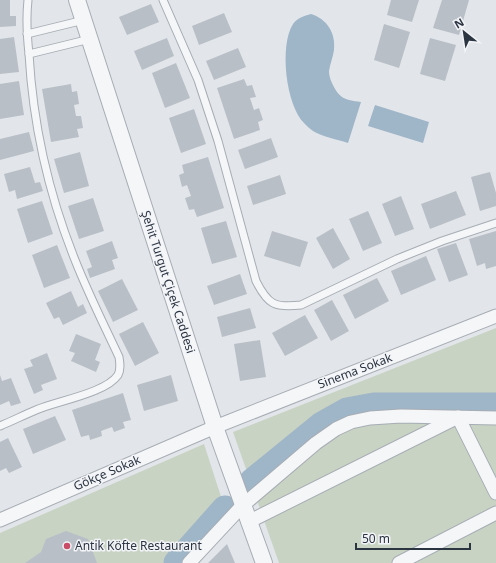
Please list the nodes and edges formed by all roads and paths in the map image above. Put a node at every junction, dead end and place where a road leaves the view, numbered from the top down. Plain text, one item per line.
1 (28, 0) edge
2 (77, 0) edge
3 (163, 0) edge
4 (84, 20) junction
5 (27, 34) junction
6 (90, 39) junction
7 (28, 54) junction
8 (496, 223) edge
9 (496, 316) edge
10 (458, 417) junction
11 (496, 418) edge
12 (0, 426) edge
13 (215, 427) junction
14 (496, 493) edge
15 (242, 506) junction
16 (496, 513) edge
17 (0, 520) edge
18 (248, 522) junction
19 (189, 563) edge
20 (264, 563) edge
21 (399, 563) edge

1 - 5 lane
2 - 4 street, Şehit Turgut Çiçek Caddesi
3 - 8 lane
4 - 5 lane
4 - 6 street, Şehit Turgut Çiçek Caddesi
5 - 7 lane
6 - 7 lane
6 - 13 street, Şehit Turgut Çiçek Caddesi
7 - 12 lane
9 - 13 street, Sinema Sokak
10 - 11 street
10 - 14 street
10 - 15 street
10 - 18 street
13 - 15 street, Şehit Turgut Çiçek Caddesi
13 - 17 street, Gökçe Sokak
15 - 18 street, Şehit Turgut Çiçek Caddesi
15 - 19 street
16 - 21 street
18 - 20 street, Şehit Turgut Çiçek Caddesi

